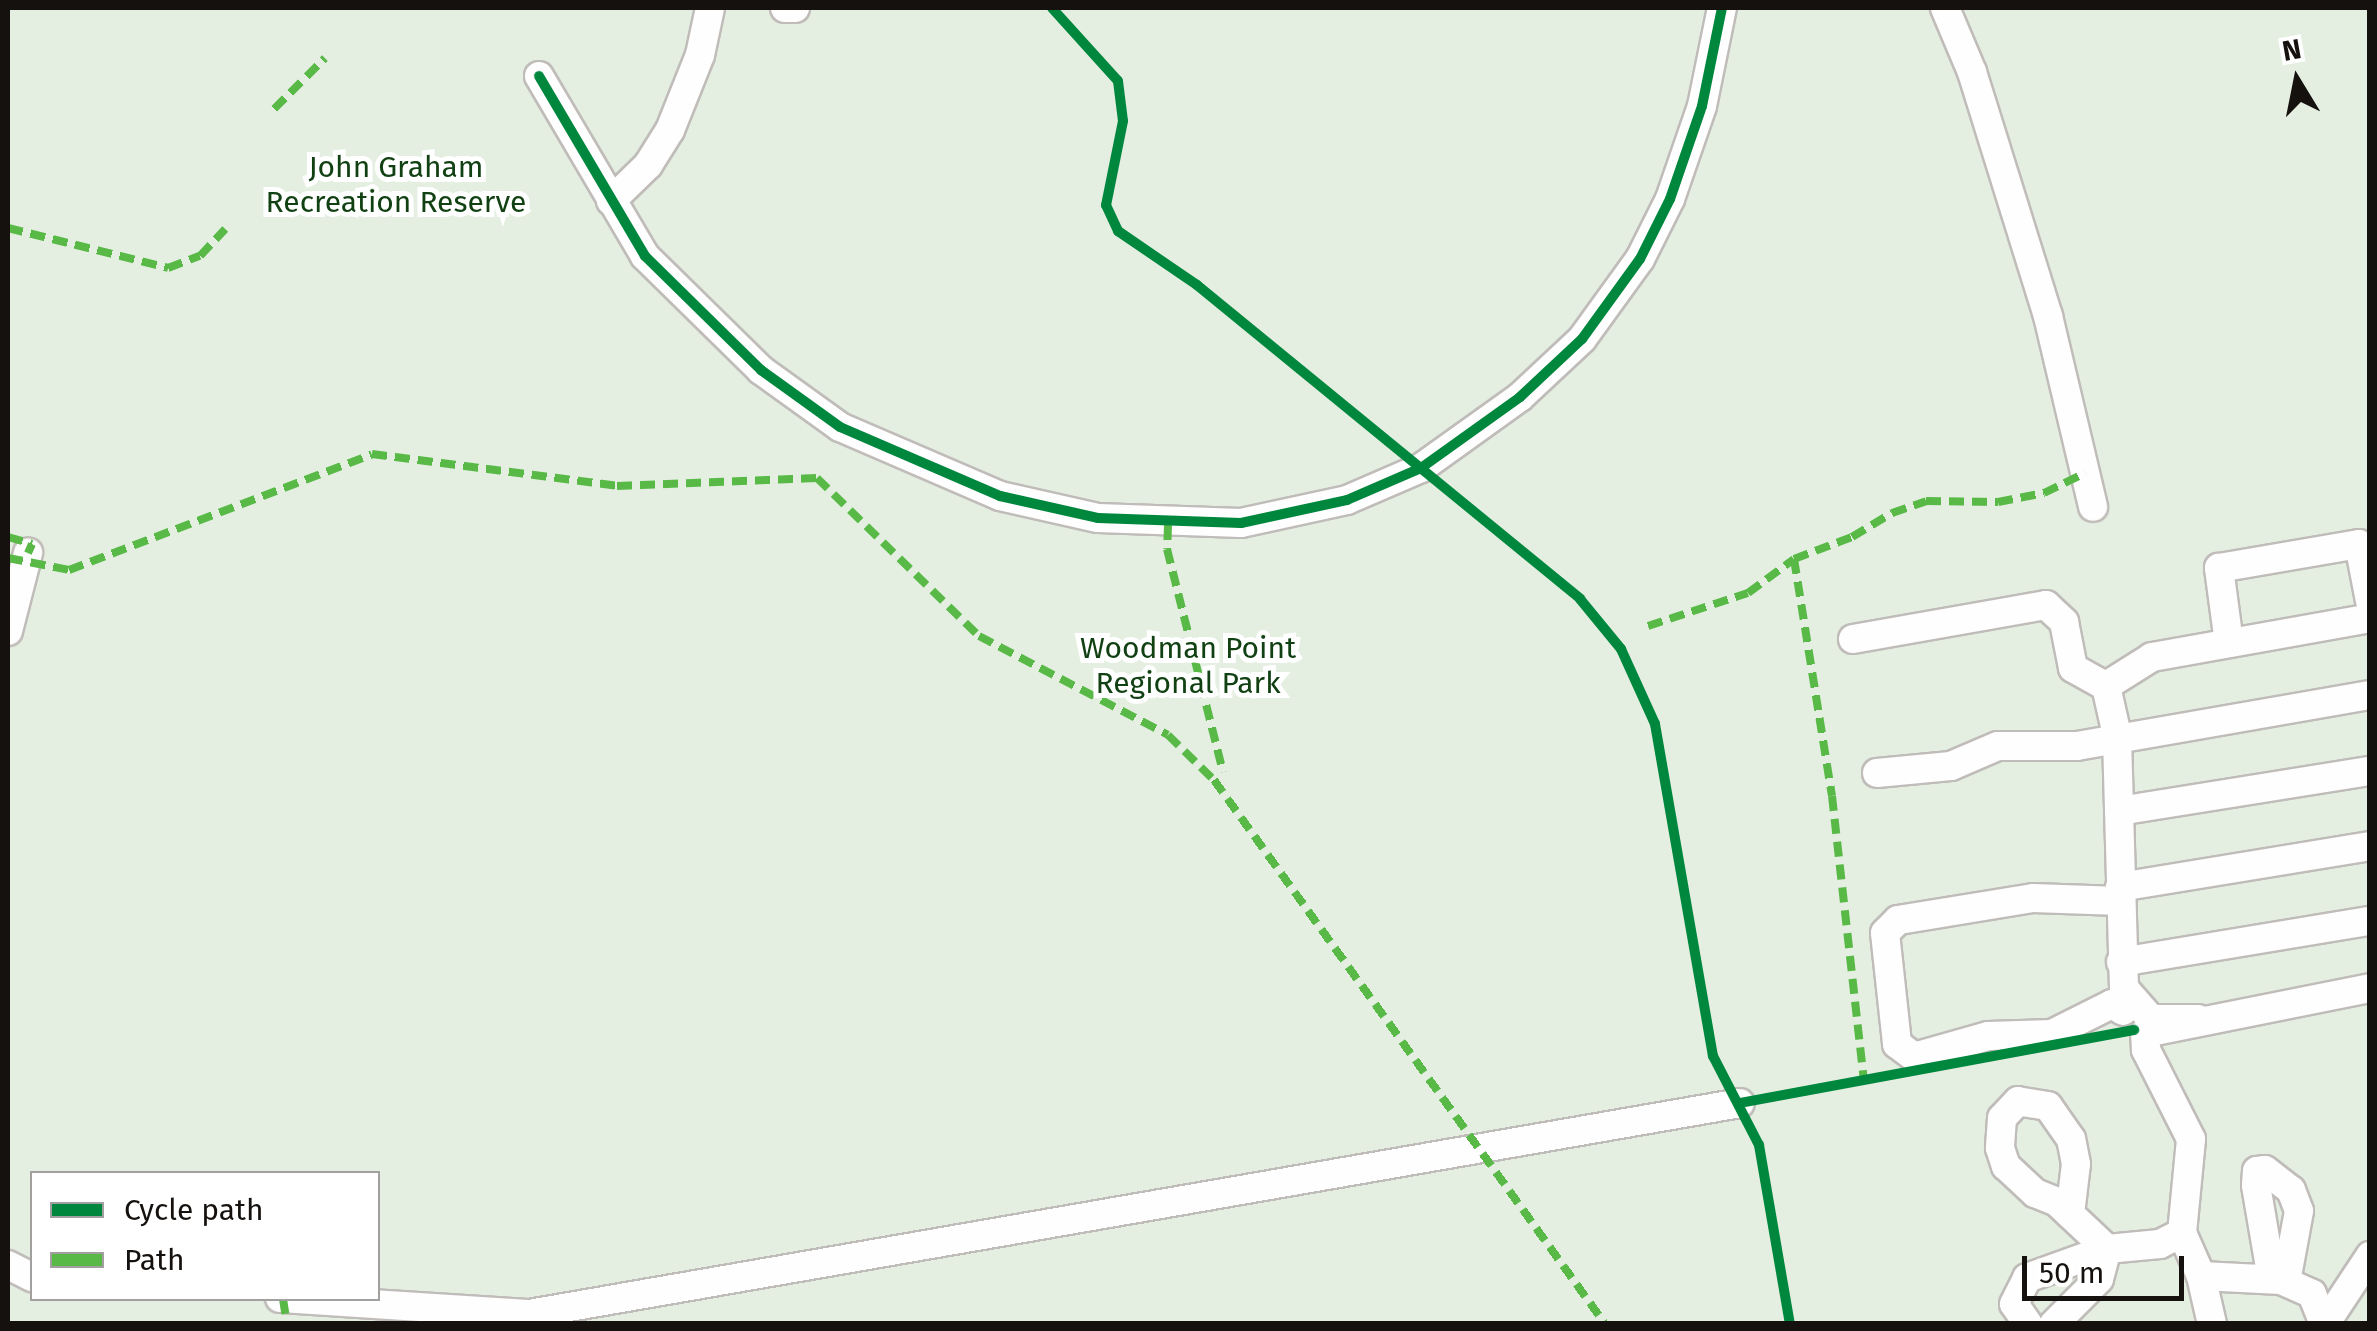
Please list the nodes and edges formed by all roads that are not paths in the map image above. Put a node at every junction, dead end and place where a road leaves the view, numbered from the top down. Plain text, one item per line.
1 (710, 8) edge
2 (784, 8) edge
3 (796, 8) edge
4 (1722, 8) edge
5 (1945, 8) edge
6 (539, 76) dead end
7 (611, 201) junction
8 (2092, 508) dead end
9 (28, 553) dead end
10 (2370, 601) edge
11 (2370, 618) edge
12 (8, 631) edge
13 (1853, 639) dead end
14 (2228, 643) junction
15 (2106, 686) junction
16 (2370, 695) edge
17 (2117, 735) junction
18 (2370, 771) edge
19 (1877, 773) dead end
20 (2118, 810) junction
21 (2370, 846) edge
22 (2120, 894) junction
23 (2370, 921) edge
24 (2370, 988) edge
25 (2127, 1001) junction
26 (1740, 1102) dead end
27 (2070, 1214) dead end
28 (2182, 1233) junction
29 (2107, 1248) junction
30 (2370, 1256) edge
31 (2201, 1276) junction
32 (327, 1301) edge
33 (2324, 1323) edge
34 (2028, 1324) edge
35 (2054, 1324) edge
36 (2212, 1324) edge

1 - 7 street
2 - 3 street
4 - 7 street
5 - 8 street
6 - 7 street
9 - 12 street
10 - 14 street
11 - 14 street
13 - 15 street
14 - 15 street
15 - 17 street
16 - 17 street
17 - 19 street
17 - 20 street
18 - 20 street
20 - 22 street
21 - 22 street
22 - 25 street
22 - 25 street
23 - 25 street
24 - 25 street
25 - 28 street
26 - 32 street
27 - 29 street
28 - 29 street
28 - 31 street
29 - 34 street
29 - 35 street
30 - 33 street
31 - 33 street
31 - 36 street

